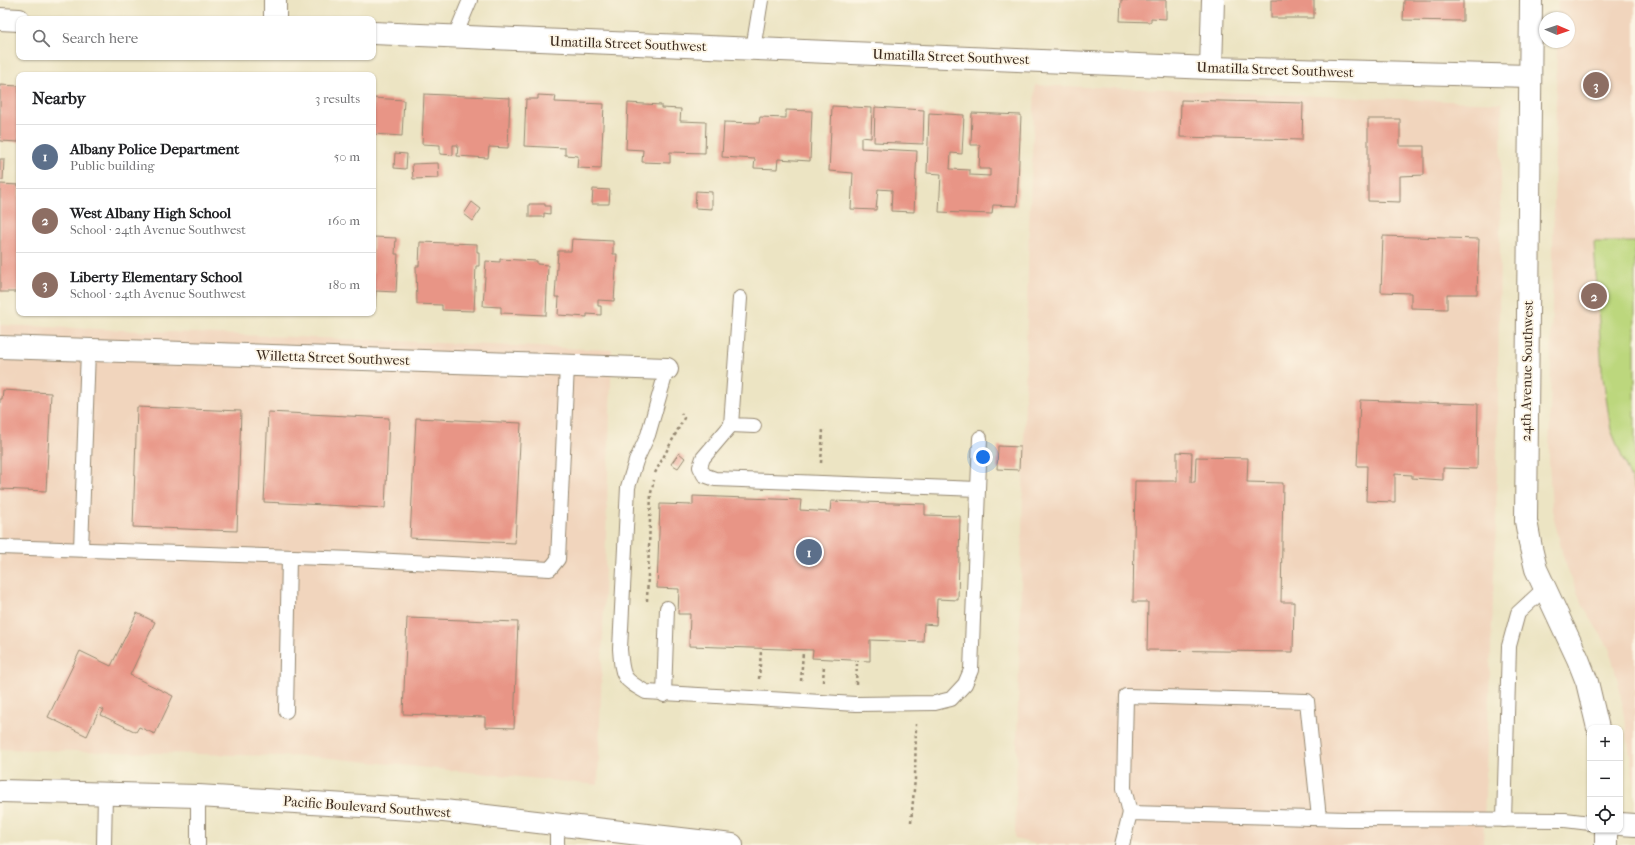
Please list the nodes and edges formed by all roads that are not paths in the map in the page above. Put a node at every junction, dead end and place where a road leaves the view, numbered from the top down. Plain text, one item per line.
1 (275, 0) edge
2 (470, 0) edge
3 (761, 0) edge
4 (1213, 0) edge
5 (1531, 0) edge
6 (275, 16) edge
7 (0, 19) edge
8 (16, 20) edge
9 (376, 33) edge
10 (455, 36) junction
11 (753, 49) junction
12 (1211, 68) junction
13 (1530, 76) junction
14 (740, 298) dead end
15 (0, 347) edge
16 (88, 350) junction
17 (567, 366) junction
18 (667, 369) joint
19 (731, 425) junction
20 (754, 426) dead end
21 (980, 438) dead end
22 (978, 489) junction
23 (0, 547) edge
24 (81, 549) junction
25 (289, 557) junction
26 (1545, 588) junction
27 (667, 608) dead end
28 (664, 695) junction
29 (286, 711) dead end
30 (1597, 725) edge
31 (0, 791) edge
32 (106, 794) junction
33 (198, 796) junction
34 (1130, 813) junction
35 (1320, 818) junction
36 (1504, 820) junction
37 (1587, 823) edge
38 (1623, 824) edge
39 (1635, 824) edge
40 (1606, 833) edge
41 (557, 835) edge
42 (104, 845) edge
43 (198, 845) edge
44 (732, 845) edge
45 (1122, 845) edge
46 (1606, 845) edge

1 - 6 street
2 - 10 lane
3 - 11 lane
4 - 12 street
5 - 13 street, 24th Avenue Southwest
7 - 8 street
9 - 10 street, Umatilla Street Southwest
10 - 11 street, Umatilla Street Southwest
11 - 12 street, Umatilla Street Southwest
12 - 13 street, Umatilla Street Southwest
13 - 26 street, 24th Avenue Southwest
14 - 19 lane
15 - 16 street, Willetta Street Southwest
16 - 17 street, Willetta Street Southwest
16 - 24 lane
17 - 18 street, Willetta Street Southwest
17 - 25 lane
18 - 28 lane
19 - 20 lane
19 - 22 lane
21 - 22 lane
22 - 28 lane
23 - 24 lane
24 - 25 lane
25 - 29 lane
26 - 30 street, 24th Avenue Southwest
26 - 36 lane
27 - 28 lane
31 - 32 street, Pacific Boulevard Southwest
32 - 33 street, Pacific Boulevard Southwest
32 - 42 lane
33 - 41 street, Pacific Boulevard Southwest
33 - 43 lane
34 - 35 lane
34 - 35 lane
34 - 45 lane
35 - 36 lane
36 - 37 lane
38 - 39 street
40 - 46 street
41 - 44 street, Pacific Boulevard Southwest

